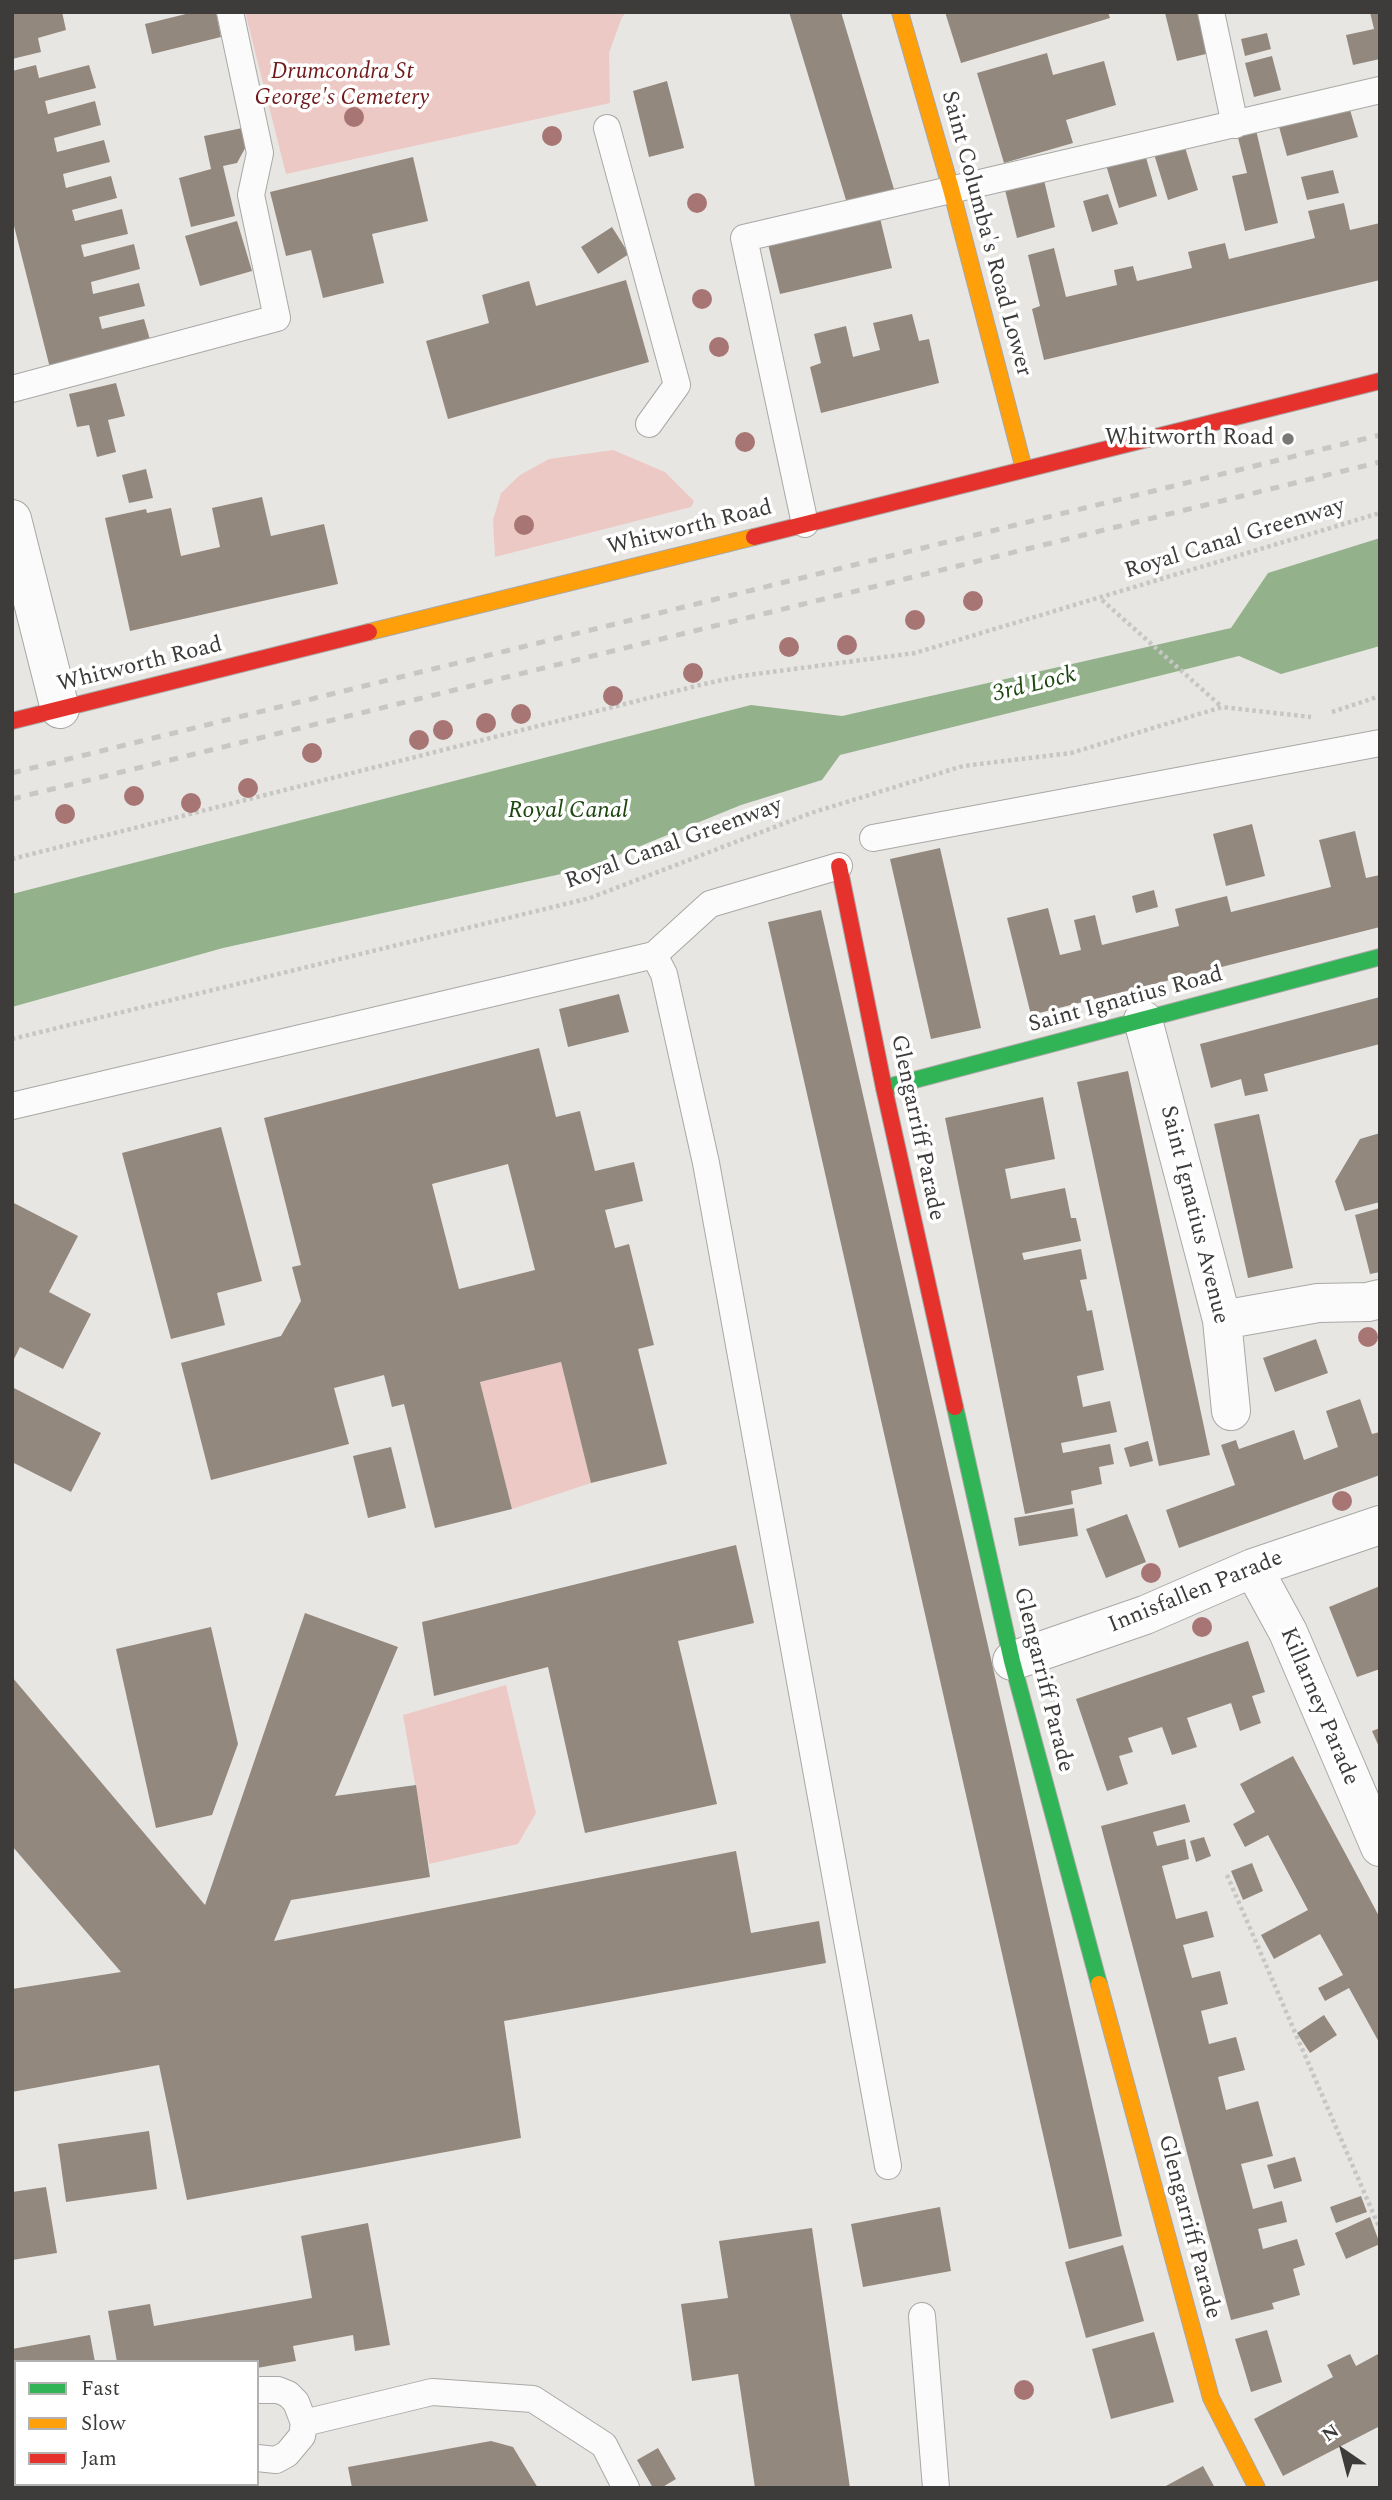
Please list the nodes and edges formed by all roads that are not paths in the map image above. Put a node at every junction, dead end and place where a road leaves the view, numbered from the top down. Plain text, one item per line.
1 (230, 12) edge
2 (901, 12) edge
3 (1211, 12) edge
4 (1380, 90) edge
5 (1235, 125) junction
6 (607, 128) dead end
7 (951, 189) junction
8 (1380, 381) edge
9 (12, 389) edge
10 (649, 424) dead end
11 (1024, 469) junction
12 (12, 519) edge
13 (805, 524) junction
14 (60, 709) junction
15 (12, 721) edge
16 (1380, 743) edge
17 (873, 838) dead end
18 (839, 866) joint
19 (654, 955) junction
20 (1380, 957) edge
21 (1143, 1020) junction
22 (884, 1088) junction
23 (12, 1106) edge
24 (1380, 1299) edge
25 (1222, 1320) junction
26 (1231, 1411) dead end
27 (1380, 1525) edge
28 (1253, 1568) junction
29 (1012, 1661) junction
30 (1375, 1829) edge
31 (888, 2166) dead end
32 (922, 2316) dead end
33 (259, 2390) edge
34 (304, 2423) junction
35 (259, 2458) edge
36 (626, 2488) edge
37 (936, 2488) edge
38 (1257, 2488) edge

1 - 9 lane
2 - 7 street, Saint Columba's Road Lower
3 - 5 lane
4 - 5 lane
5 - 7 lane
6 - 10 lane
7 - 11 street, Saint Columba's Road Lower
7 - 13 lane
8 - 11 street, Whitworth Road
11 - 13 street, Whitworth Road
12 - 14 street
13 - 14 street, Whitworth Road
14 - 15 street, Whitworth Road
16 - 17 lane
18 - 19 lane
18 - 22 street, Glengarriff Parade
19 - 23 lane
19 - 31 lane
20 - 21 street, Saint Ignatius Road
21 - 22 street, Saint Ignatius Road
21 - 25 street, Saint Ignatius Avenue
22 - 29 street, Glengarriff Parade
24 - 25 street
25 - 26 street, Saint Ignatius Avenue
27 - 28 street, Innisfallen Parade
28 - 29 street, Innisfallen Parade
28 - 30 street, Killarney Parade
29 - 38 street, Glengarriff Parade
32 - 37 lane
33 - 34 lane
34 - 35 lane
34 - 36 lane

